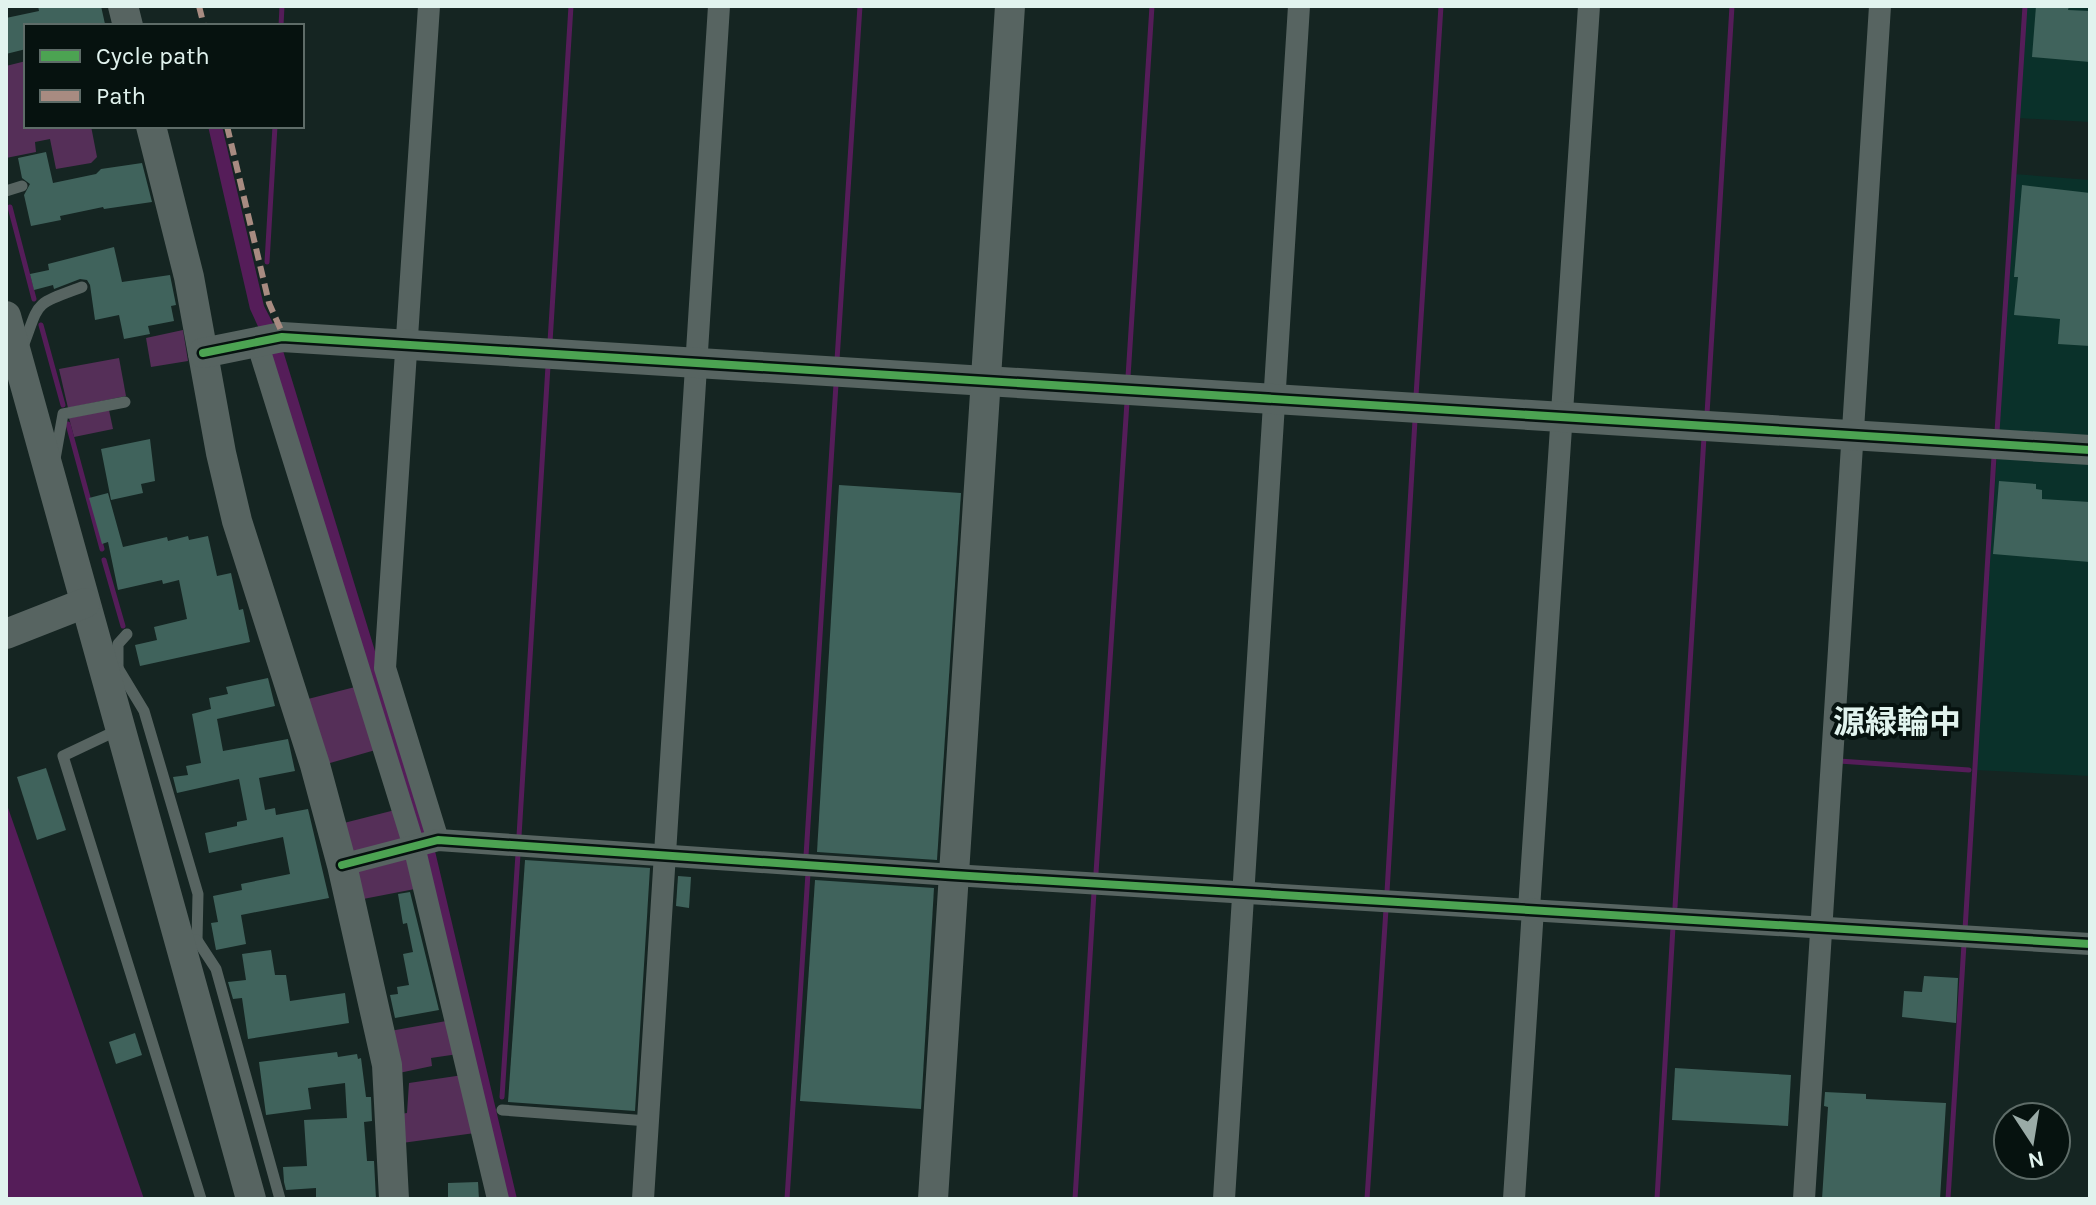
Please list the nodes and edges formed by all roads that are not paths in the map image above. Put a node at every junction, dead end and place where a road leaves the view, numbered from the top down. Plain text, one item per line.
1 (429, 6) edge
2 (719, 6) edge
3 (1010, 6) edge
4 (1299, 6) edge
5 (1589, 6) edge
6 (1880, 6) edge
7 (152, 128) edge
8 (22, 186) dead end
9 (6, 191) edge
10 (82, 287) dead end
11 (6, 316) edge
12 (266, 340) junction
13 (407, 345) junction
14 (203, 353) junction
15 (17, 356) junction
16 (695, 363) junction
17 (986, 382) junction
18 (1274, 399) junction
19 (125, 402) dead end
20 (1563, 417) junction
21 (1854, 436) junction
22 (2090, 450) edge
23 (51, 479) junction
24 (85, 603) junction
25 (6, 634) edge
26 (127, 634) dead end
27 (111, 669) junction
28 (120, 729) junction
29 (423, 844) junction
30 (665, 855) junction
31 (342, 865) junction
32 (953, 875) junction
33 (1244, 892) junction
34 (1531, 909) junction
35 (1820, 928) junction
36 (189, 942) junction
37 (2090, 944) edge
38 (502, 1110) dead end
39 (648, 1121) junction
40 (201, 1199) edge
41 (251, 1199) edge
42 (280, 1199) edge
43 (394, 1199) edge
44 (498, 1199) edge
45 (643, 1199) edge
46 (933, 1199) edge
47 (1224, 1199) edge
48 (1514, 1199) edge
49 (1804, 1199) edge

1 - 13 street
2 - 16 street
3 - 17 street
4 - 18 street
5 - 20 street
6 - 21 street
7 - 14 street
8 - 9 lane
10 - 15 lane
11 - 15 street
12 - 13 street
12 - 14 street
12 - 29 street
13 - 16 street
13 - 29 street
14 - 31 street
15 - 23 street
16 - 17 street
16 - 30 street
17 - 18 street
17 - 32 street
18 - 20 street
18 - 33 street
19 - 23 lane
20 - 21 street
20 - 34 street
21 - 22 street
21 - 35 street
23 - 24 street
24 - 25 street
24 - 27 street
26 - 27 lane
27 - 28 street
27 - 36 lane
28 - 36 street
28 - 40 lane
29 - 30 street
29 - 31 street
29 - 44 street
30 - 32 street
30 - 39 street
31 - 43 street
32 - 33 street
32 - 46 street
33 - 34 street
33 - 47 street
34 - 35 street
34 - 48 street
35 - 37 street
35 - 49 street
36 - 41 street
36 - 42 lane
38 - 39 lane
39 - 45 street

